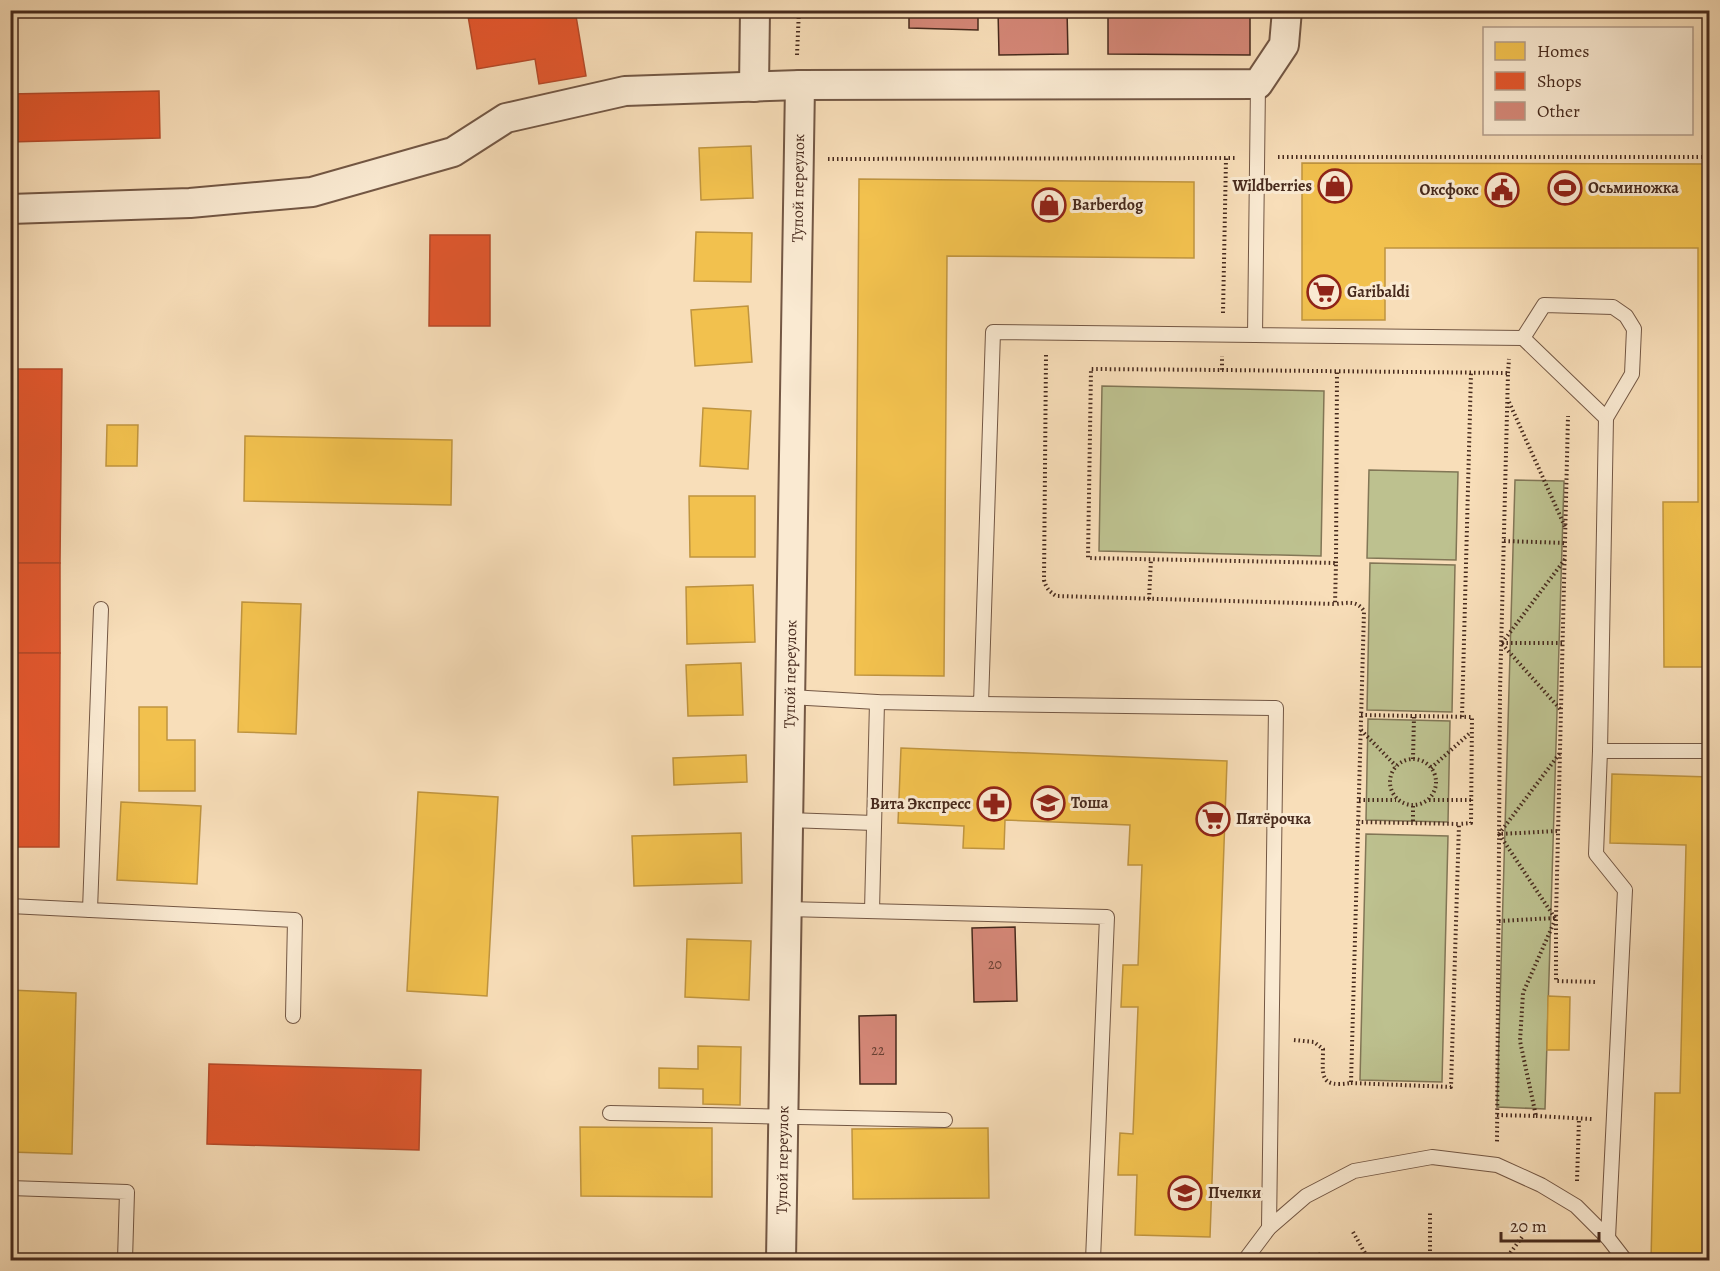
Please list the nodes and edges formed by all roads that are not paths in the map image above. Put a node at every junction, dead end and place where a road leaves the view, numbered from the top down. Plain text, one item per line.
1 (755, 10) edge
2 (1287, 10) edge
3 (1258, 84) junction
4 (798, 85) junction
5 (754, 87) junction
6 (10, 209) edge
7 (1255, 335) junction
8 (1524, 338) junction
9 (1606, 418) junction
10 (101, 609) dead end
11 (790, 697) junction
12 (877, 702) junction
13 (981, 704) junction
14 (1600, 751) junction
15 (1710, 751) edge
16 (788, 820) junction
17 (874, 824) junction
18 (10, 906) edge
19 (786, 909) junction
20 (90, 910) junction
21 (872, 911) junction
22 (293, 1016) dead end
23 (610, 1113) dead end
24 (783, 1116) junction
25 (945, 1120) dead end
26 (10, 1188) edge
27 (1269, 1228) junction
28 (1608, 1238) junction
29 (125, 1260) edge
30 (781, 1260) edge
31 (1093, 1260) edge
32 (1245, 1260) edge
33 (1625, 1260) edge

1 - 5 street
2 - 3 street
3 - 4 street
3 - 7 lane
4 - 5 street
4 - 11 street, Тупой переулок
5 - 6 street
7 - 8 lane
7 - 13 lane
8 - 9 lane
8 - 9 lane
9 - 14 lane
10 - 20 lane
11 - 12 lane
11 - 16 street, Тупой переулок
12 - 13 lane
12 - 17 lane
13 - 27 lane
14 - 15 lane
14 - 28 lane
16 - 17 lane
16 - 19 street, Тупой переулок
17 - 21 lane
18 - 20 lane
19 - 21 lane
19 - 24 street, Тупой переулок
20 - 22 lane
21 - 31 lane
23 - 24 lane
24 - 25 lane
24 - 30 street, Тупой переулок
26 - 29 lane
27 - 28 lane
27 - 32 lane
28 - 33 lane

